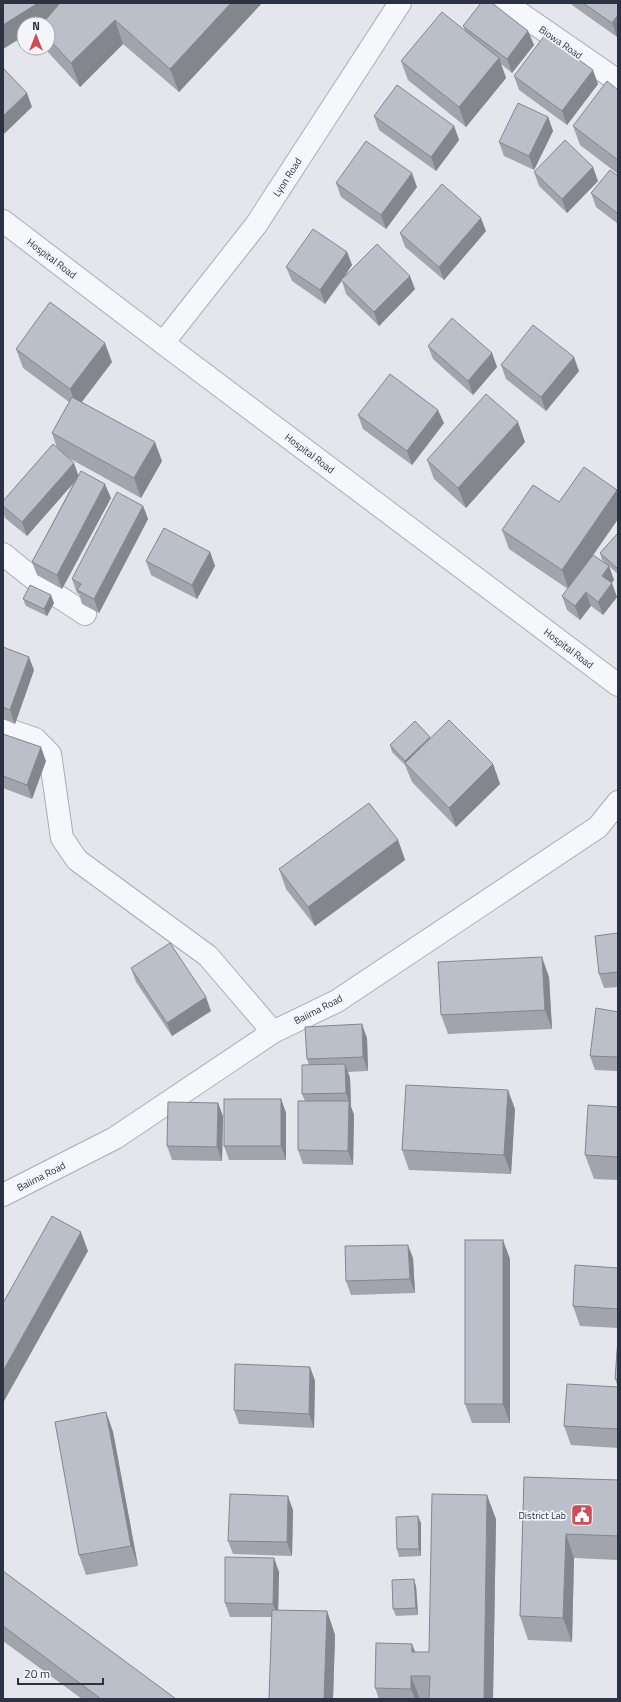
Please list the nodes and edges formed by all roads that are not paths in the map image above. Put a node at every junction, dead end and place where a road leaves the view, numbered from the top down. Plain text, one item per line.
1 (400, 3) edge
2 (505, 3) edge
3 (618, 82) edge
4 (3, 221) edge
5 (163, 343) junction
6 (3, 554) edge
7 (85, 614) dead end
8 (618, 685) edge
9 (3, 728) edge
10 (618, 802) edge
11 (273, 1032) junction
12 (3, 1195) edge

1 - 5 street, Lyon Road
2 - 3 street, Biowa Road
4 - 5 street, Hospital Road
5 - 8 street, Hospital Road
6 - 7 street
9 - 11 street
10 - 11 street, Baiima Road
11 - 12 street, Baiima Road

